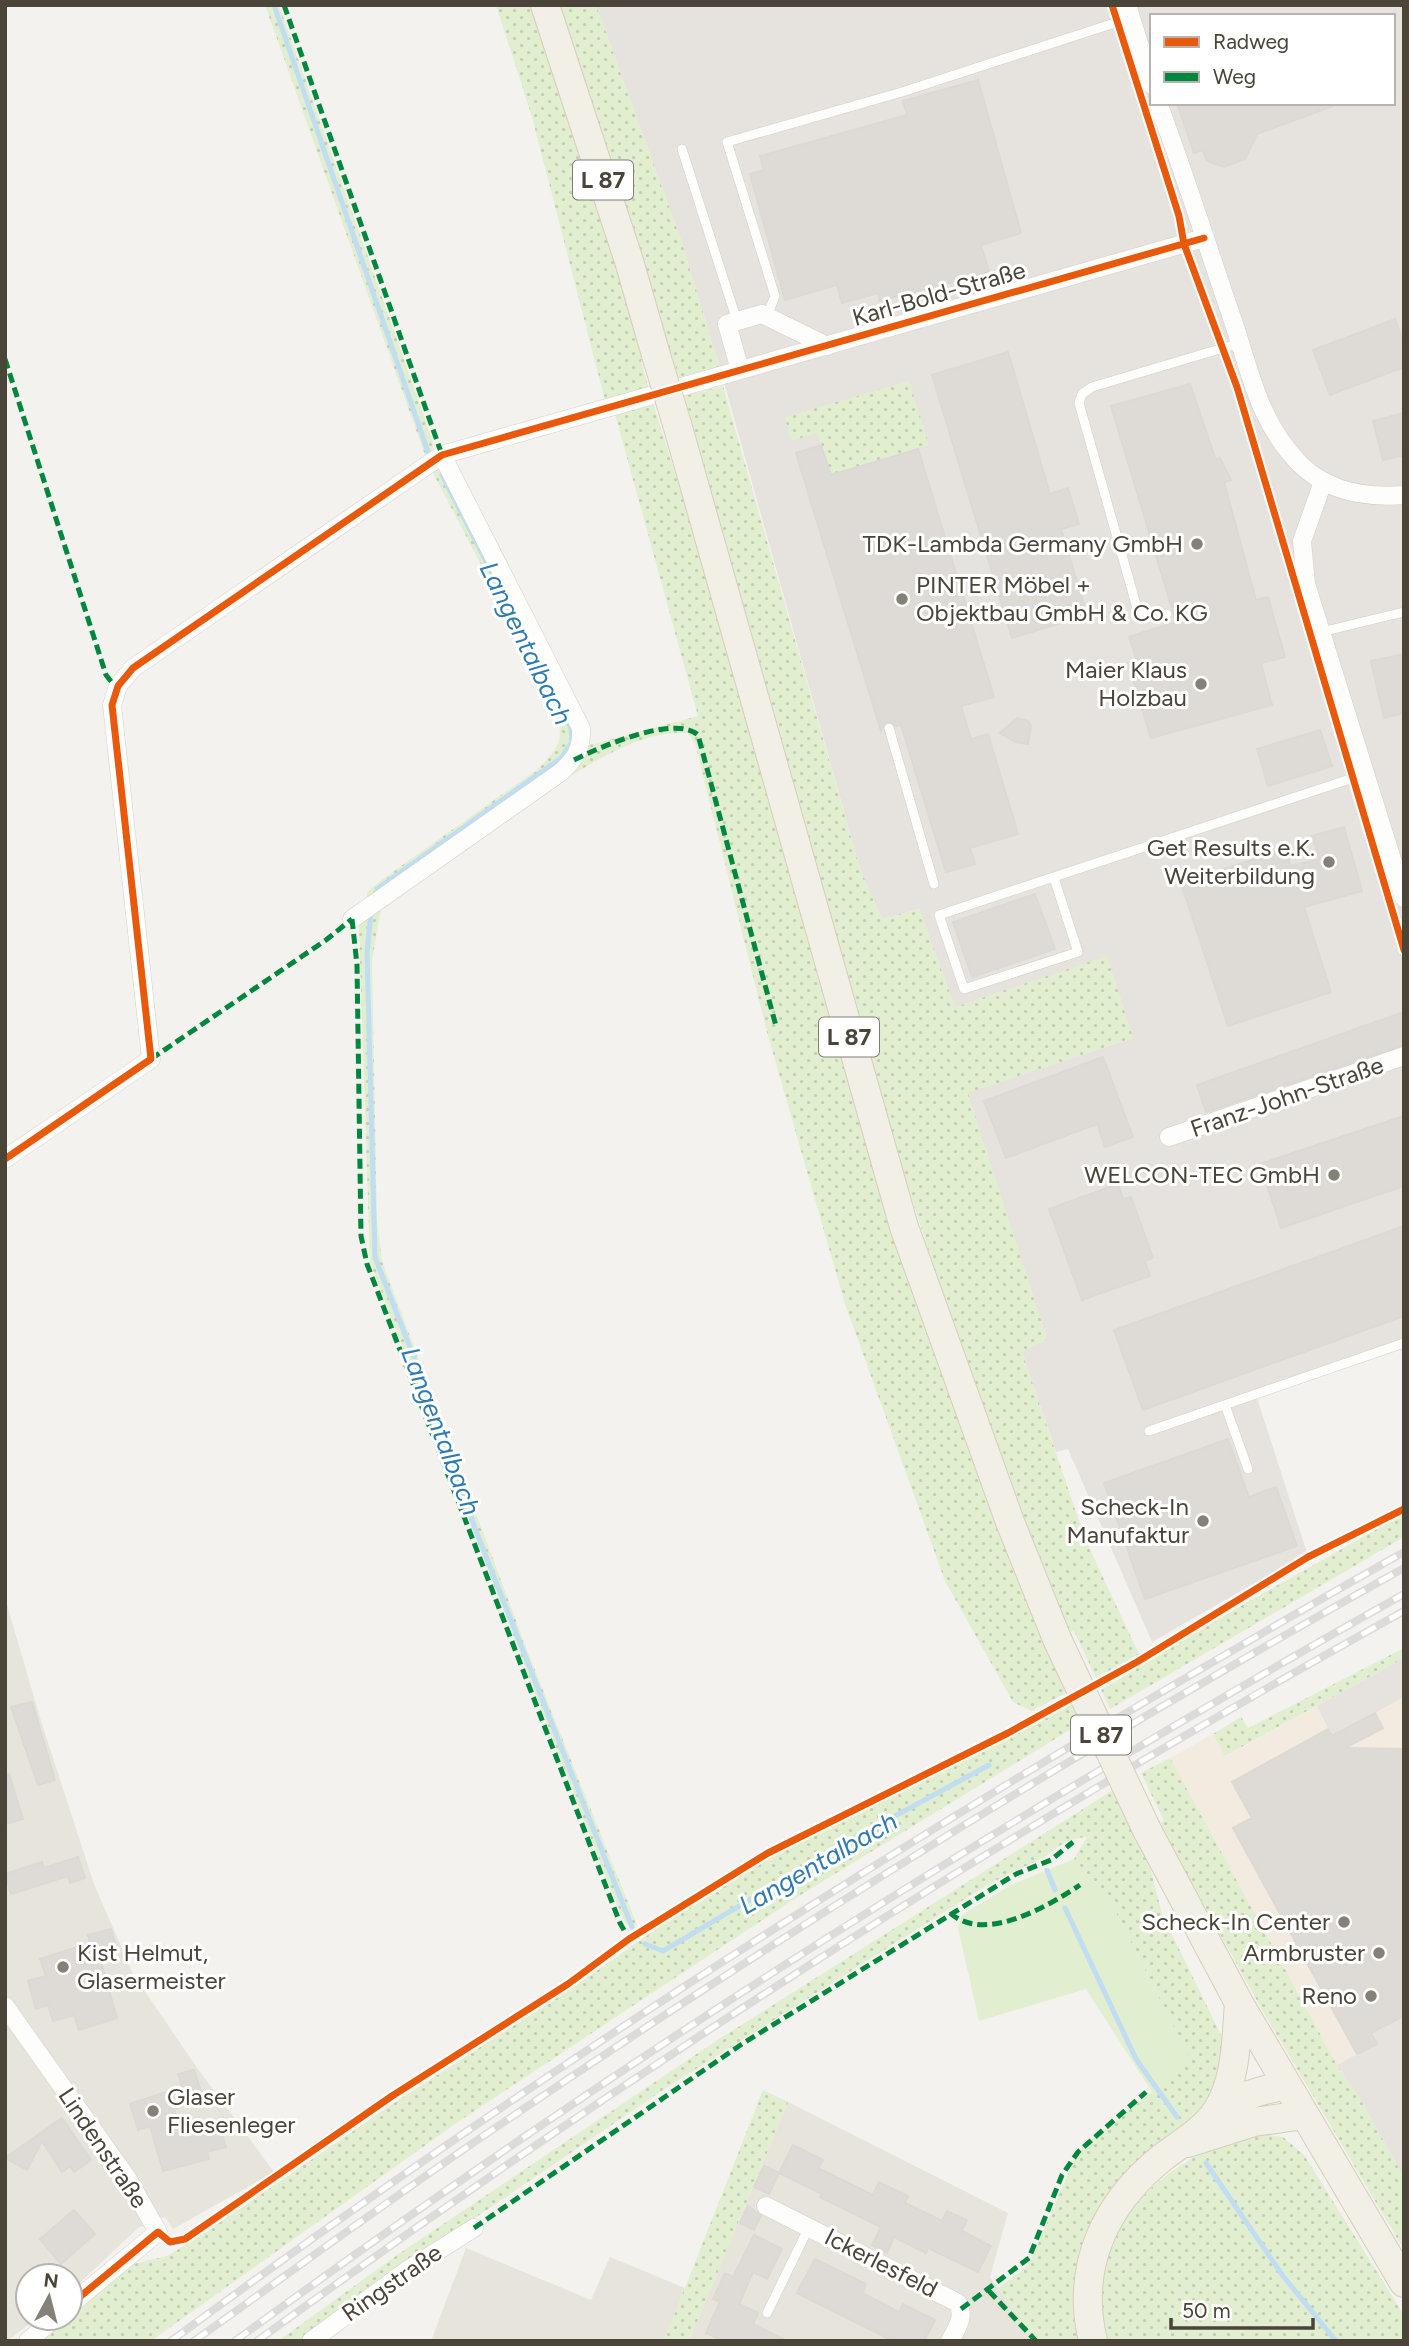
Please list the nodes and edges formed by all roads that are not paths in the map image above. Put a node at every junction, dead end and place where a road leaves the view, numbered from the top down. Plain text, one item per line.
1 (545, 5) edge
2 (1128, 12) edge
3 (1150, 79) edge
4 (1159, 105) edge
5 (682, 149) dead end
6 (1204, 239) junction
7 (767, 316) junction
8 (737, 321) junction
9 (1240, 343) junction
10 (827, 346) junction
11 (740, 370) junction
12 (443, 455) junction
13 (1323, 482) junction
14 (1404, 495) edge
15 (1404, 612) edge
16 (1167, 614) dead end
17 (1321, 632) junction
18 (889, 728) dead end
19 (1365, 774) junction
20 (1054, 878) junction
21 (934, 884) dead end
22 (1404, 898) edge
23 (352, 919) dead end
24 (1404, 1056) edge
25 (1169, 1137) dead end
26 (5, 1159) edge
27 (1404, 1343) edge
28 (1225, 1405) junction
29 (1149, 1431) dead end
30 (1248, 1469) dead end
31 (1239, 2003) junction
32 (5, 2006) edge
33 (1286, 2085) junction
34 (1215, 2113) junction
35 (1304, 2115) junction
36 (1179, 2145) junction
37 (766, 2206) dead end
38 (809, 2227) junction
39 (474, 2228) dead end
40 (1404, 2283) edge
41 (84, 2293) edge
42 (767, 2313) dead end
43 (311, 2341) edge
44 (950, 2341) edge
45 (1093, 2341) edge

1 - 31 main road, L 87, bridge
2 - 3 street
2 - 7 lane
4 - 6 street
5 - 8 lane
6 - 9 street
6 - 10 street, Karl-Bold-Straße
7 - 8 street
7 - 10 street, Karl-Bold-Straße
8 - 11 street
9 - 13 street
9 - 16 lane
10 - 11 street, Karl-Bold-Straße
11 - 12 street, Karl-Bold-Straße
12 - 23 street
12 - 26 street, Karl-Bold-Straße
13 - 14 street
13 - 17 street
15 - 17 lane
17 - 19 street
18 - 21 lane
19 - 20 lane
19 - 22 street
20 - 20 lane
24 - 25 street, Franz-John-Straße
27 - 28 lane
28 - 29 lane
28 - 30 lane
31 - 33 main road, L 87
31 - 34 main road
32 - 41 street, Lindenstraße
33 - 34 main road
33 - 35 main road, L 87
34 - 36 main road
35 - 36 main road
35 - 40 main road, L 87
36 - 45 main road
37 - 38 street, Ickerlesfeld
38 - 42 lane
38 - 44 street, Ickerlesfeld
39 - 43 street, Ringstraße

